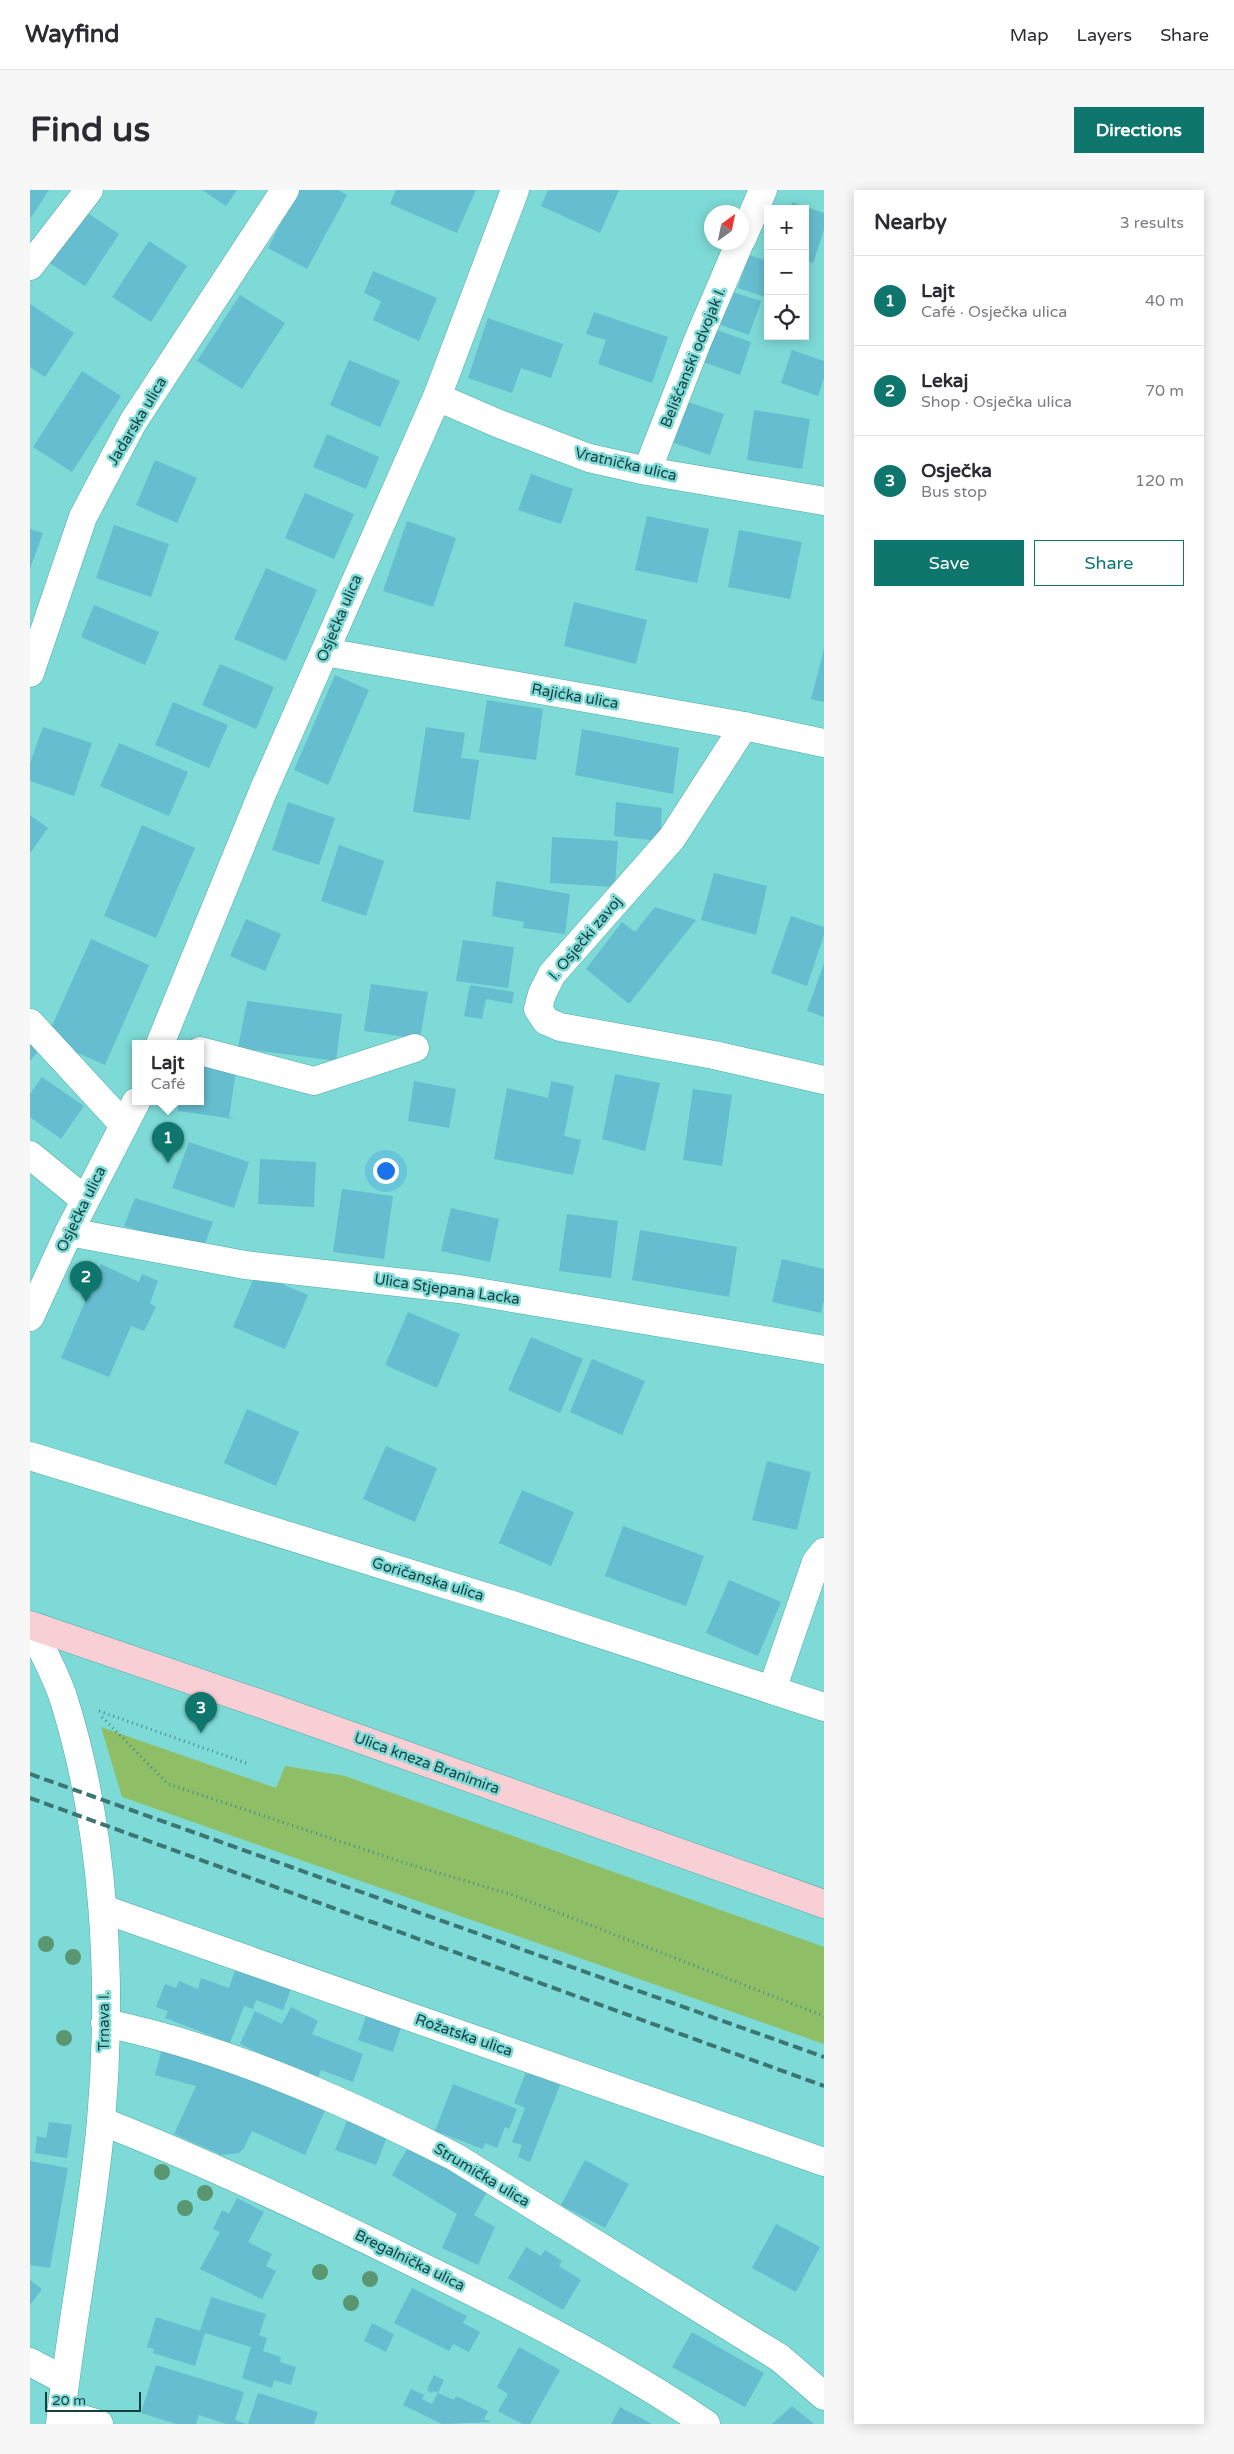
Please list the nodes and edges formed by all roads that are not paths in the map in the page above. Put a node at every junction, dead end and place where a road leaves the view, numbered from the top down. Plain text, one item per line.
1 (89, 190) edge
2 (286, 190) edge
3 (515, 190) edge
4 (763, 190) edge
5 (749, 223) edge
6 (737, 250) edge
7 (30, 266) edge
8 (437, 397) junction
9 (647, 471) junction
10 (824, 501) edge
11 (325, 652) junction
12 (30, 674) edge
13 (744, 726) junction
14 (824, 742) edge
15 (30, 1023) edge
16 (166, 1040) edge
17 (415, 1048) dead end
18 (204, 1052) edge
19 (824, 1080) edge
20 (130, 1113) edge
21 (30, 1155) edge
22 (85, 1200) junction
23 (69, 1232) junction
24 (30, 1317) edge
25 (824, 1350) edge
26 (30, 1456) edge
27 (824, 1552) edge
28 (30, 1626) edge
29 (772, 1690) junction
30 (824, 1706) edge
31 (824, 1904) edge
32 (103, 1909) junction
33 (105, 2023) junction
34 (101, 2121) junction
35 (824, 2162) edge
36 (30, 2362) edge
37 (64, 2380) junction
38 (824, 2396) edge
39 (61, 2419) edge
40 (99, 2424) edge
41 (706, 2424) edge

1 - 7 street
2 - 12 street, Jadarska ulica
3 - 8 street, Osječka ulica
4 - 5 street
6 - 9 street, Belišćanski odvojak I.
8 - 9 street, Vratnička ulica
8 - 11 street, Osječka ulica
9 - 10 street, Vratnička ulica
11 - 13 street, Rajićka ulica
11 - 16 street, Osječka ulica
13 - 14 street, Rajićka ulica
13 - 19 street, I. Osječki zavoj
15 - 20 street
17 - 18 street
20 - 22 street, Osječka ulica
21 - 22 street
22 - 23 street, Osječka ulica
23 - 24 street, Osječka ulica
23 - 25 street, Ulica Stjepana Lacka
26 - 29 street, Goričanska ulica
27 - 29 street
28 - 31 main road, Ulica kneza Branimira
28 - 32 street, Trnava I.
29 - 30 street, Goričanska ulica
32 - 33 street, Trnava I.
32 - 35 street, Rožatska ulica
33 - 34 street, Trnava I.
33 - 38 street, Strumička ulica
34 - 37 street, Trnava I.
34 - 41 street, Bregalnička ulica
36 - 37 street
37 - 39 street, Trnava I.
39 - 40 street

